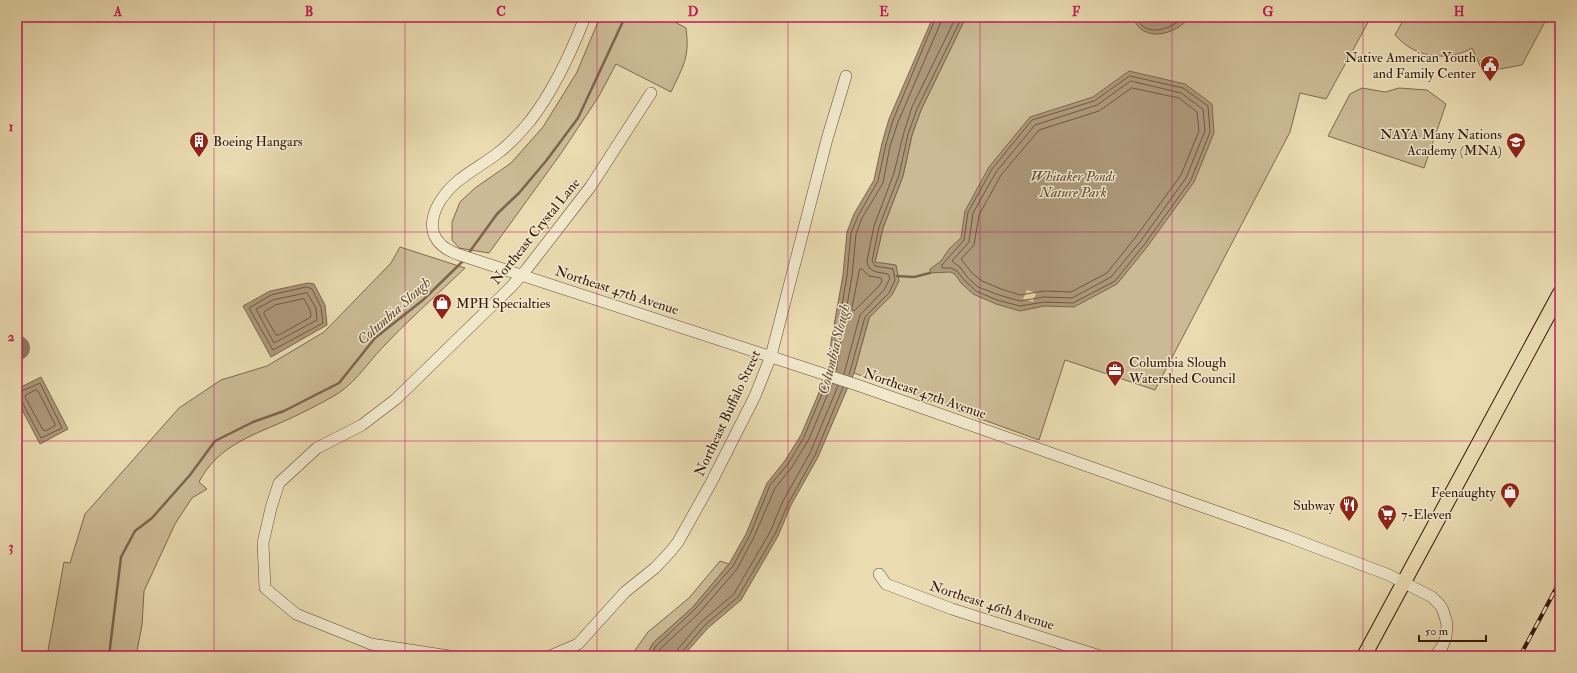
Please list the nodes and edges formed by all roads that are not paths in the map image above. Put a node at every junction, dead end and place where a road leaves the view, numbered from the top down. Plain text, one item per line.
1 (586, 17) edge
2 (846, 76) dead end
3 (651, 93) dead end
4 (522, 275) junction
5 (1560, 294) edge
6 (771, 356) junction
7 (879, 574) dead end
8 (1403, 582) junction
9 (449, 656) edge
10 (550, 656) edge
11 (1100, 656) edge
12 (1364, 656) edge
13 (1435, 656) edge

1 - 4 street, Northeast 47th Avenue
2 - 6 street, Northeast Buffalo Street
3 - 4 street, Northeast Crystal Lane
4 - 6 street, Northeast 47th Avenue
4 - 9 street, Northeast Crystal Lane
5 - 8 main road
6 - 8 street, Northeast 47th Avenue
6 - 10 street, Northeast Buffalo Street
7 - 11 street, Northeast 46th Avenue
8 - 12 main road
8 - 13 street, Northeast 47th Avenue

